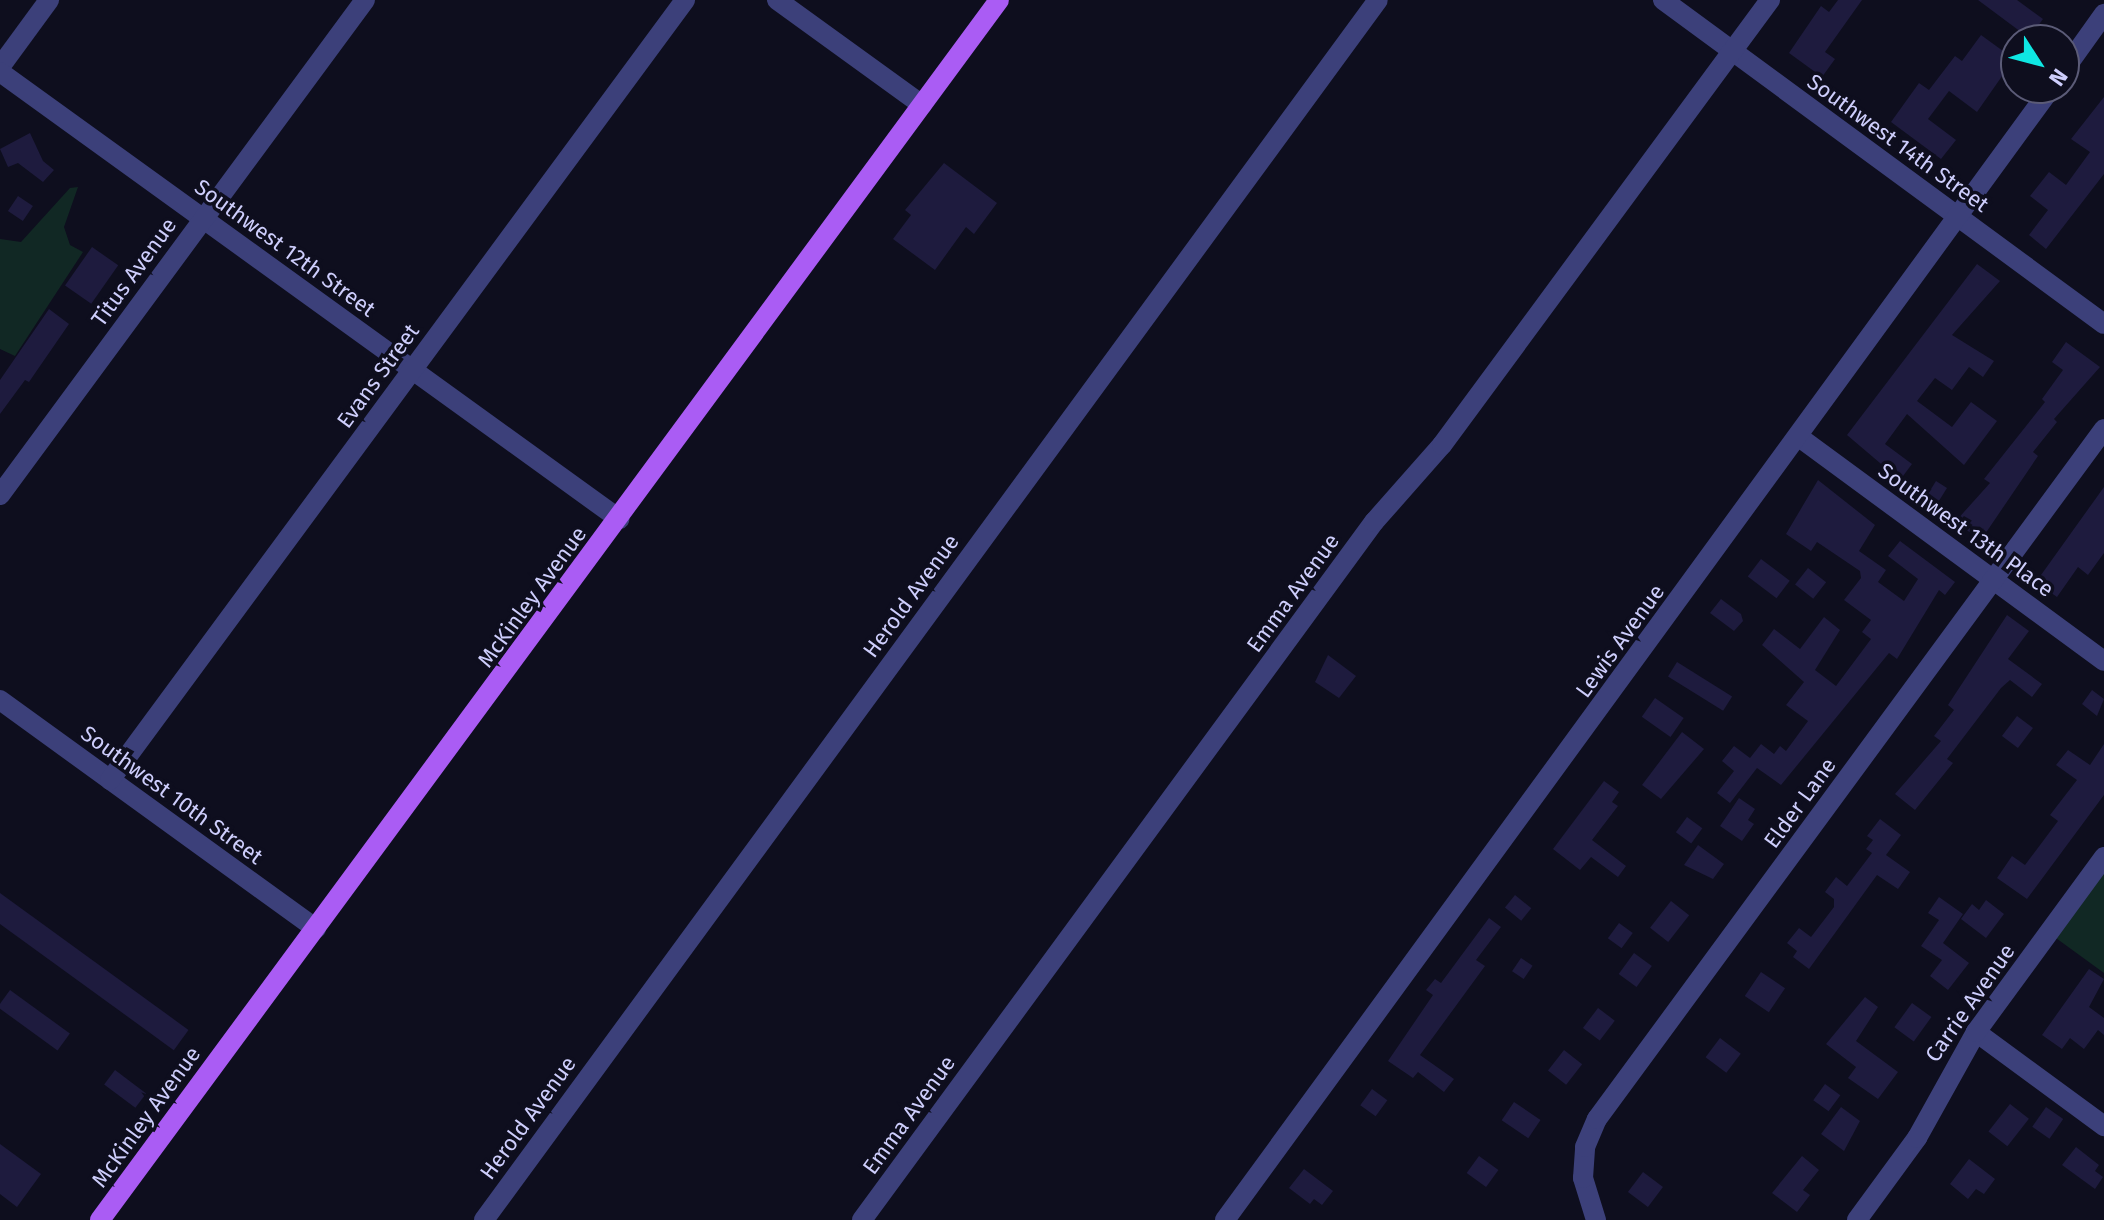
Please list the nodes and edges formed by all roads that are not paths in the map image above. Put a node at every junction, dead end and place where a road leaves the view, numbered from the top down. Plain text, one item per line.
1 (49, 0) edge
2 (365, 0) edge
3 (685, 0) edge
4 (777, 0) edge
5 (999, 0) edge
6 (1378, 0) edge
7 (1663, 0) edge
8 (1770, 0) edge
9 (2104, 14) edge
10 (2080, 48) edge
11 (1733, 52) junction
12 (0, 70) edge
13 (2040, 104) edge
14 (922, 105) junction
15 (1959, 218) junction
16 (203, 219) junction
17 (2104, 324) edge
18 (412, 370) junction
19 (2104, 429) edge
20 (1799, 437) junction
21 (0, 495) edge
22 (619, 519) junction
23 (1993, 580) junction
24 (2104, 661) edge
25 (0, 700) edge
26 (110, 780) junction
27 (2104, 857) edge
28 (316, 929) junction
29 (1976, 1032) junction
30 (2104, 1126) edge
31 (100, 1220) edge
32 (484, 1220) edge
33 (862, 1220) edge
34 (1225, 1220) edge
35 (1596, 1220) edge
36 (1857, 1220) edge

1 - 12 street
2 - 16 street, Titus Avenue
3 - 18 street, Evans Street
4 - 14 street
5 - 14 main road, McKinley Avenue
6 - 32 street, Herold Avenue
7 - 11 street, Southwest 14th Street
8 - 11 street, Emma Avenue
9 - 10 street
11 - 15 street, Southwest 14th Street
11 - 33 street, Emma Avenue
12 - 16 street, Southwest 12th Street
13 - 15 street, Lewis Avenue
14 - 22 main road, McKinley Avenue
15 - 17 street, Southwest 14th Street
15 - 20 street, Lewis Avenue
16 - 18 street, Southwest 12th Street
16 - 21 street, Titus Avenue
18 - 22 street, Southwest 12th Street
18 - 26 street, Evans Street
19 - 23 street, Elder Lane
20 - 23 street, Southwest 13th Place
20 - 34 street, Lewis Avenue
22 - 28 main road, McKinley Avenue
23 - 24 street, Southwest 13th Place
23 - 35 street, Elder Lane
25 - 26 street, Southwest 10th Street
26 - 28 street, Southwest 10th Street
27 - 29 street, Carrie Avenue
28 - 31 main road, McKinley Avenue
29 - 30 street
29 - 36 street, Carrie Avenue

